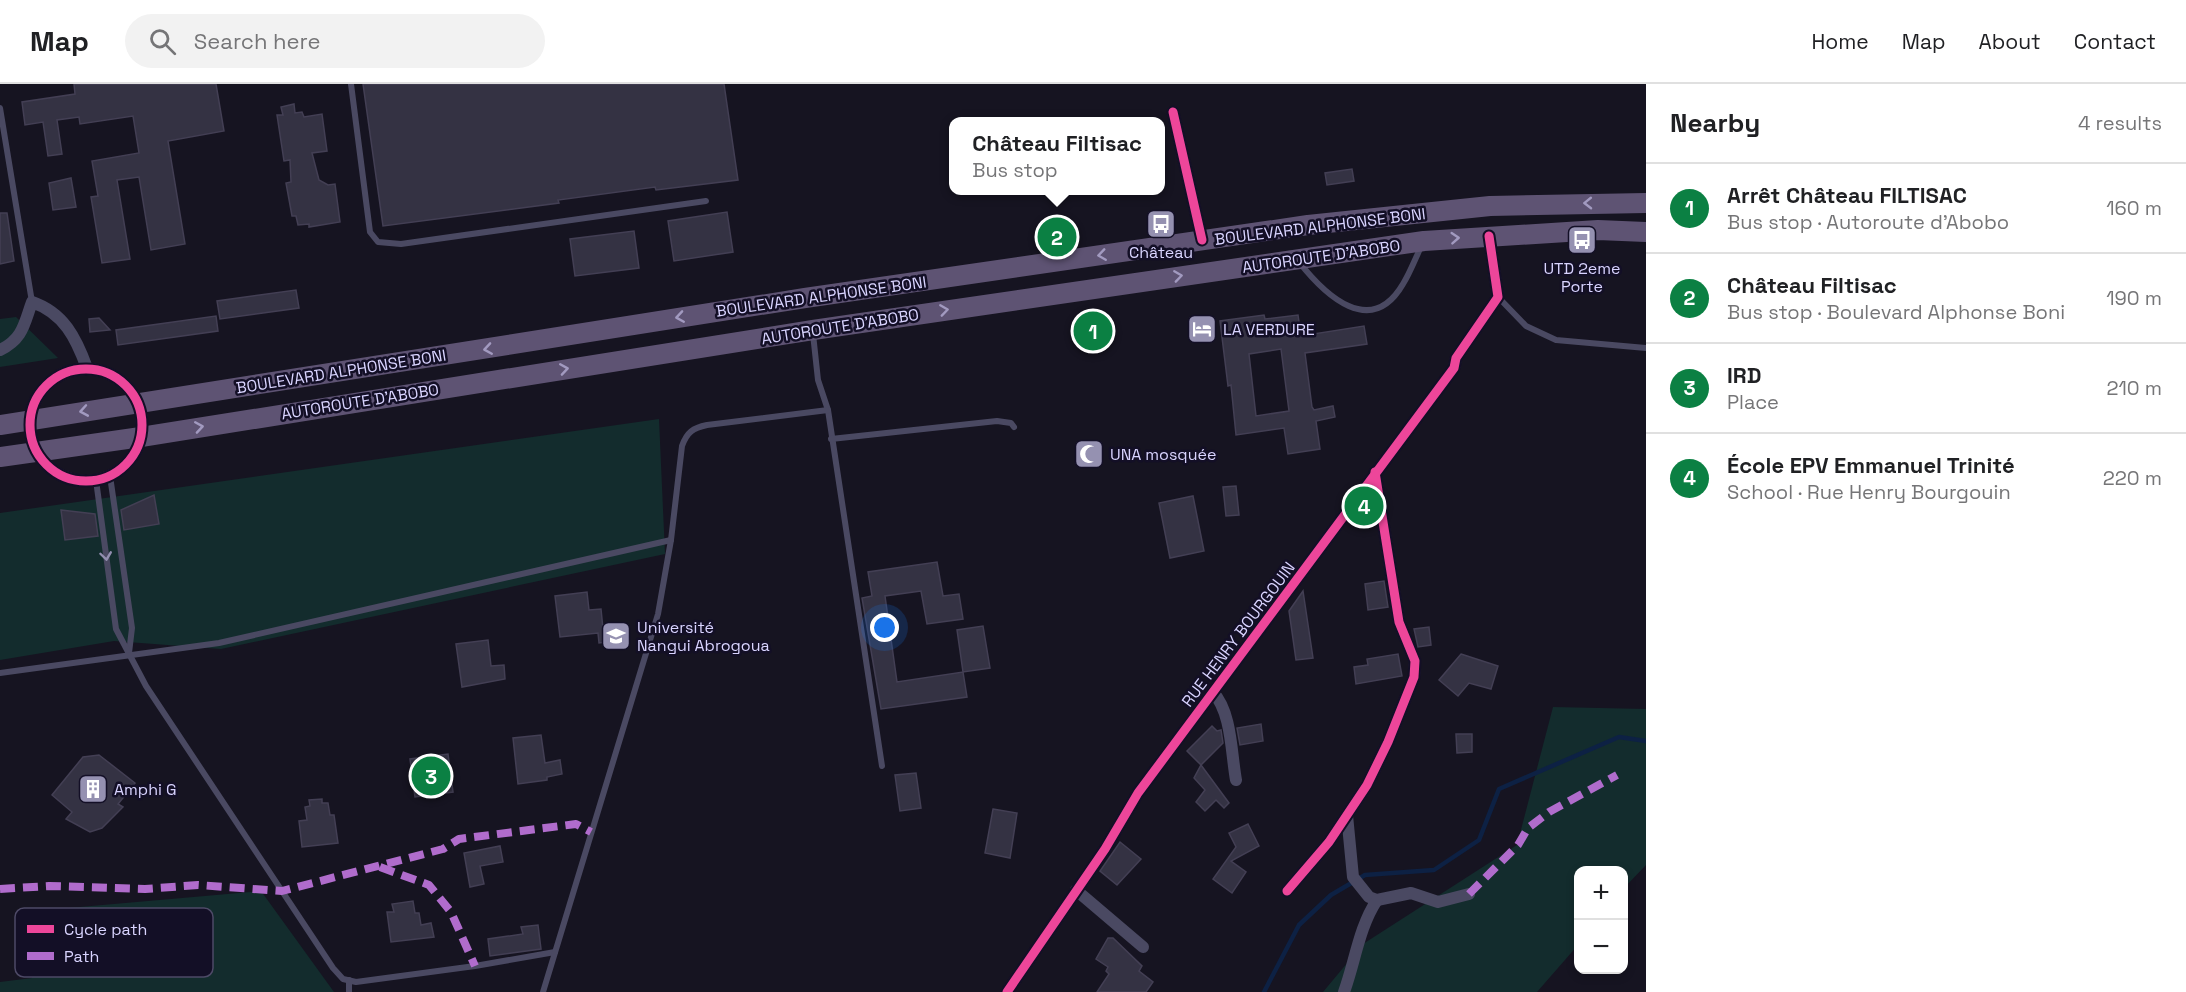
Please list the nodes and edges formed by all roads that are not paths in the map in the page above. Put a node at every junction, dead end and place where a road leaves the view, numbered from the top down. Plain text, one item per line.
1 (351, 84) edge
2 (0, 108) edge
3 (1173, 112) dead end
4 (706, 201) dead end
5 (1646, 203) edge
6 (1646, 232) edge
7 (1489, 236) junction
8 (1202, 240) junction
9 (1424, 241) junction
10 (1297, 259) junction
11 (1498, 297) junction
12 (32, 302) junction
13 (813, 330) junction
14 (1646, 348) edge
15 (0, 350) edge
16 (87, 368) junction
17 (137, 401) junction
18 (828, 410) junction
19 (30, 421) junction
20 (0, 425) edge
21 (1014, 427) dead end
22 (141, 437) junction
23 (831, 440) junction
24 (36, 451) junction
25 (0, 457) edge
26 (1375, 472) junction
27 (110, 476) junction
28 (96, 480) junction
29 (671, 540) junction
30 (129, 654) junction
31 (0, 673) edge
32 (1213, 692) junction
33 (882, 766) dead end
34 (1236, 780) dead end
35 (1347, 815) junction
36 (1076, 890) junction
37 (1287, 891) dead end
38 (1469, 894) dead end
39 (1373, 898) junction
40 (1143, 946) dead end
41 (555, 952) junction
42 (349, 980) junction
43 (349, 992) edge
44 (543, 992) edge
45 (1007, 992) edge
46 (1344, 992) edge

1 - 4 lane
2 - 12 lane
3 - 8 street
5 -> 8 main road, BOULEVARD ALPHONSE BONI
6 - 7 main road, AUTOROUTE D'ABOBO
9 -> 7 main road, AUTOROUTE D'ABOBO
7 - 11 street
8 -> 17 main road, BOULEVARD ALPHONSE BONI
9 - 10 main road, AUTOROUTE D'ABOBO
9 - 10 lane
13 -> 10 main road, AUTOROUTE D'ABOBO
11 - 14 lane
11 - 26 street, RUE HENRY BOURGOUIN
12 - 15 street
12 - 16 street
13 - 18 lane
22 -> 13 main road, AUTOROUTE D'ABOBO
16 - 17 street
16 - 19 street
17 -> 19 main road, BOULEVARD ALPHONSE BONI
17 - 22 street
18 - 23 lane
18 - 29 lane
19 - 20 main road, BOULEVARD ALPHONSE BONI
19 - 24 street
21 - 23 lane
22 - 24 main road, AUTOROUTE D'ABOBO
22 - 27 street
23 - 33 lane
24 - 25 main road
24 - 28 street
26 - 32 street, RUE HENRY BOURGOUIN
26 - 35 street
27 - 28 street
27 - 30 lane
28 -> 30 lane
29 - 30 lane
29 - 41 lane
30 - 31 lane
30 - 42 lane
32 - 34 street
32 - 36 street, RUE HENRY BOURGOUIN
35 - 37 street
35 - 39 street
36 - 40 street
36 - 45 street, RUE HENRY BOURGOUIN
38 - 39 street
39 - 46 street
41 - 42 lane
41 - 44 lane
42 - 43 lane

